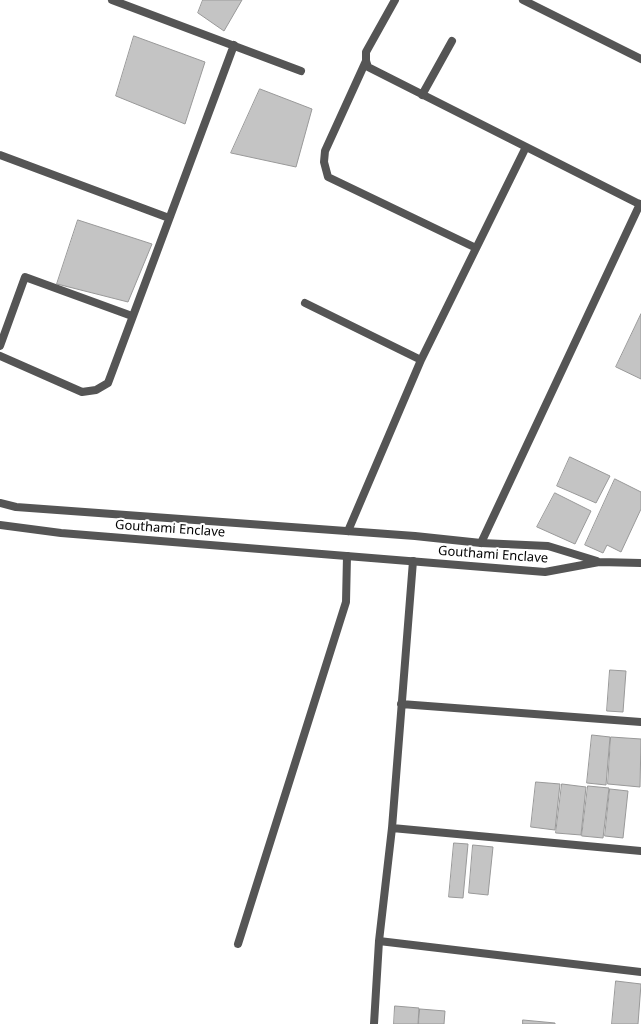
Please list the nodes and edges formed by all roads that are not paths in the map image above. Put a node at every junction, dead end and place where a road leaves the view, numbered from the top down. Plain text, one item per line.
1 (112, 0) edge
2 (395, 0) edge
3 (523, 0) edge
4 (452, 41) dead end
5 (234, 45) junction
6 (641, 59) edge
7 (366, 61) junction
8 (301, 71) dead end
9 (422, 95) junction
10 (526, 147) junction
11 (0, 155) edge
12 (640, 204) edge
13 (169, 218) junction
14 (476, 248) junction
15 (305, 303) dead end
16 (132, 316) junction
17 (0, 346) edge
18 (0, 356) edge
19 (421, 360) junction
20 (0, 503) edge
21 (0, 525) edge
22 (348, 531) junction
23 (481, 543) junction
24 (347, 556) junction
25 (413, 561) junction
26 (599, 562) junction
27 (641, 563) edge
28 (401, 704) junction
29 (641, 722) edge
30 (392, 828) junction
31 (641, 851) edge
32 (379, 941) junction
33 (238, 944) dead end
34 (641, 972) edge
35 (374, 1024) edge

1 - 5 street
2 - 7 street
3 - 6 street
4 - 9 street
5 - 8 street
5 - 13 street
7 - 9 street
7 - 14 street
9 - 10 street
10 - 12 street
10 - 14 street
11 - 13 street
12 - 23 street
13 - 16 street
14 - 19 street
15 - 19 street
16 - 17 street
16 - 18 street
19 - 22 street
20 - 22 street, Gouthami Enclave
21 - 24 street, Gouthami Enclave
22 - 23 street, Gouthami Enclave
23 - 26 street, Gouthami Enclave
24 - 25 street, Gouthami Enclave
24 - 33 street
25 - 26 street, Gouthami Enclave
25 - 28 street
26 - 27 street
28 - 29 street
28 - 30 street
30 - 31 street
30 - 32 street
32 - 34 street
32 - 35 street

